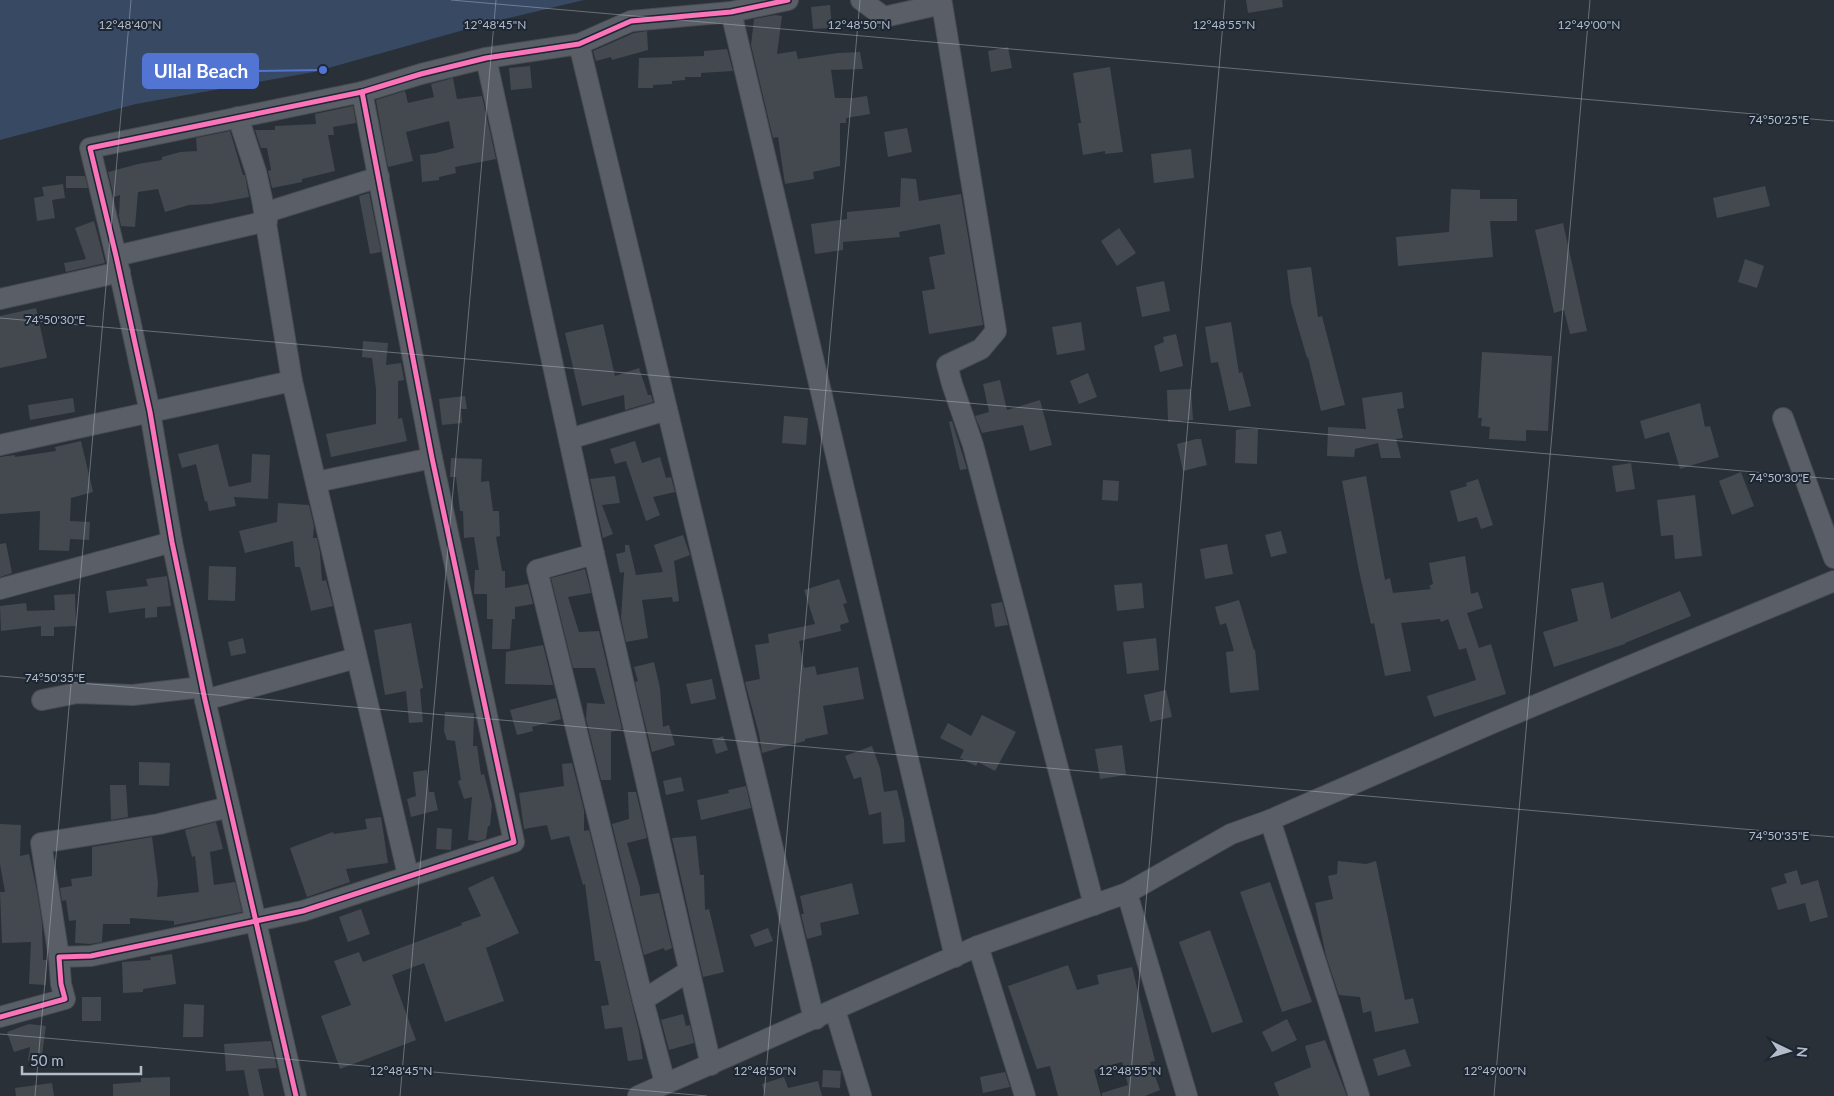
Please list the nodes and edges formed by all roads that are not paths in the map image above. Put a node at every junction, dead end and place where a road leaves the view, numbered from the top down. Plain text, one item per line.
1 (788, 0) edge
2 (861, 0) edge
3 (731, 12) junction
4 (579, 44) junction
5 (486, 58) junction
6 (362, 92) junction
7 (238, 118) junction
8 (379, 177) junction
9 (265, 217) junction
10 (118, 264) junction
11 (0, 299) edge
12 (292, 381) junction
13 (667, 410) junction
14 (150, 412) junction
15 (1783, 418) dead end
16 (569, 439) junction
17 (0, 445) edge
18 (432, 458) junction
19 (316, 482) junction
20 (172, 542) junction
21 (594, 554) junction
22 (1834, 558) edge
23 (1834, 581) edge
24 (0, 590) edge
25 (356, 658) junction
26 (204, 694) junction
27 (42, 700) dead end
28 (229, 807) junction
29 (1270, 820) junction
30 (408, 875) junction
31 (1127, 893) junction
32 (1094, 905) junction
33 (255, 922) junction
34 (978, 946) junction
35 (955, 956) junction
36 (58, 957) junction
37 (690, 971) junction
38 (643, 1000) junction
39 (835, 1010) junction
40 (0, 1016) edge
41 (816, 1018) junction
42 (711, 1065) junction
43 (666, 1084) junction
44 (296, 1096) edge
45 (638, 1096) edge
46 (861, 1096) edge
47 (1025, 1096) edge
48 (1187, 1096) edge
49 (1359, 1096) edge

1 - 3 street
2 - 32 street
3 - 4 street
3 - 35 street
4 - 5 street
4 - 13 street
5 - 6 street
5 - 16 street
6 - 7 street
6 - 8 street
7 - 9 street
7 - 10 street
8 - 9 street
8 - 18 street
9 - 10 street
9 - 12 street
10 - 11 street
10 - 14 street
12 - 14 street
12 - 19 street
13 - 16 street
13 - 41 street
14 - 17 street
14 - 20 street
15 - 22 street
16 - 21 street
18 - 19 street
18 - 30 street
19 - 25 street
20 - 24 street
20 - 26 street
21 - 37 street
21 - 38 street
23 - 29 street
25 - 26 street
25 - 30 street
26 - 27 street
26 - 28 street
28 - 33 street
28 - 36 street
29 - 31 street
29 - 49 street
30 - 33 street
31 - 32 street
31 - 48 street
32 - 34 street
33 - 36 street
33 - 44 street
34 - 35 street
34 - 47 street
35 - 39 street
36 - 40 street
37 - 38 street
37 - 42 street
38 - 43 street
39 - 41 street
39 - 46 street
41 - 42 street
42 - 43 street
43 - 45 street

